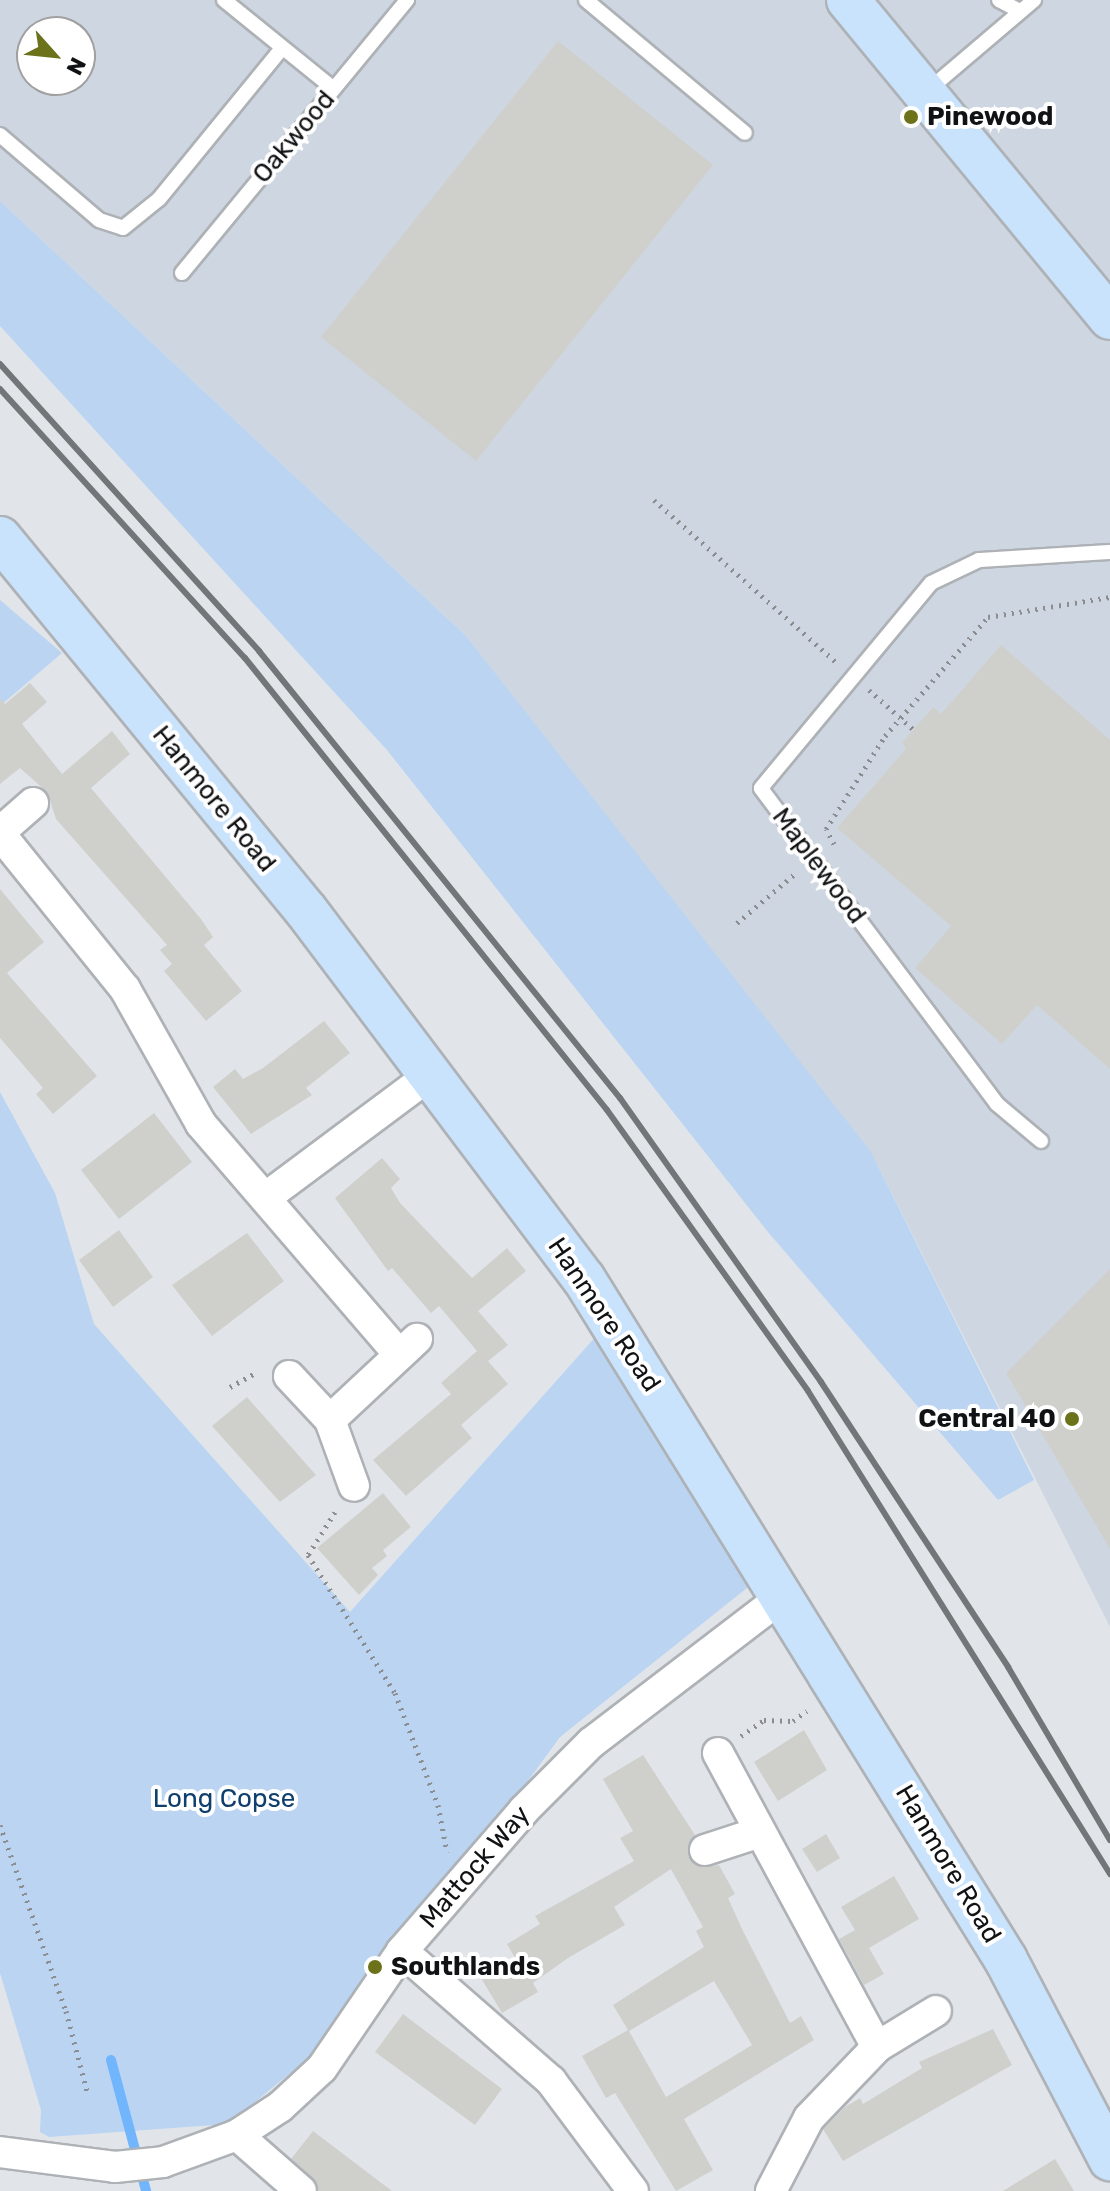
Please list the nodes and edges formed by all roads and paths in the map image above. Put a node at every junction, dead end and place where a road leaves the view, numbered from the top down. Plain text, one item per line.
1 (224, 0) edge
2 (407, 0) edge
3 (586, 0) edge
4 (848, 0) edge
5 (999, 0) edge
6 (1034, 0) edge
7 (1018, 10) junction
8 (282, 48) junction
9 (334, 89) junction
10 (926, 93) junction
11 (745, 133) dead end
12 (0, 135) edge
13 (182, 273) dead end
14 (1110, 318) edge
15 (654, 500) dead end
16 (0, 538) edge
17 (1110, 552) edge
18 (1110, 597) edge
19 (854, 677) junction
20 (899, 717) junction
21 (913, 729) dead end
22 (33, 803) dead end
23 (0, 833) edge
24 (813, 858) junction
25 (737, 923) dead end
26 (430, 1075) junction
27 (1041, 1141) dead end
28 (265, 1198) junction
29 (289, 1376) dead end
30 (330, 1420) junction
31 (354, 1486) joint
32 (783, 1596) junction
33 (841, 1687) junction
34 (718, 1753) joint
35 (0, 1825) edge
36 (757, 1833) junction
37 (705, 1850) dead end
38 (454, 1888) junction
39 (402, 1951) junction
40 (936, 2011) dead end
41 (877, 2047) junction
42 (88, 2095) dead end
43 (237, 2135) junction
44 (0, 2152) edge
45 (1110, 2159) edge
46 (301, 2191) edge
47 (633, 2191) edge
48 (771, 2191) edge

1 - 8 lane
2 - 9 lane, Oakwood
3 - 11 lane
4 - 10 street
5 - 7 lane
6 - 7 lane
7 - 10 lane
8 - 9 lane
8 - 12 lane
9 - 13 lane, Oakwood
10 - 14 street
15 - 19 path
16 - 26 street, Hanmore Road
17 - 19 lane, Maplewood
18 - 20 path
19 - 20 path
19 - 24 lane, Maplewood
20 - 21 path
20 - 24 path
22 - 23 street
23 - 28 street
24 - 25 path
24 - 27 lane, Maplewood
26 - 28 street
26 - 32 street, Hanmore Road
28 - 30 street
29 - 30 street
30 - 31 street
31 - 38 path
32 - 33 street, Hanmore Road
32 - 38 street, Mattock Way
33 - 34 path
33 - 45 street, Hanmore Road
34 - 36 street
35 - 42 path
36 - 37 street
36 - 41 street
38 - 39 street, Mattock Way
39 - 43 street, Mattock Way
39 - 47 street
40 - 41 street
41 - 48 street
43 - 44 street, Mattock Way
43 - 46 street

